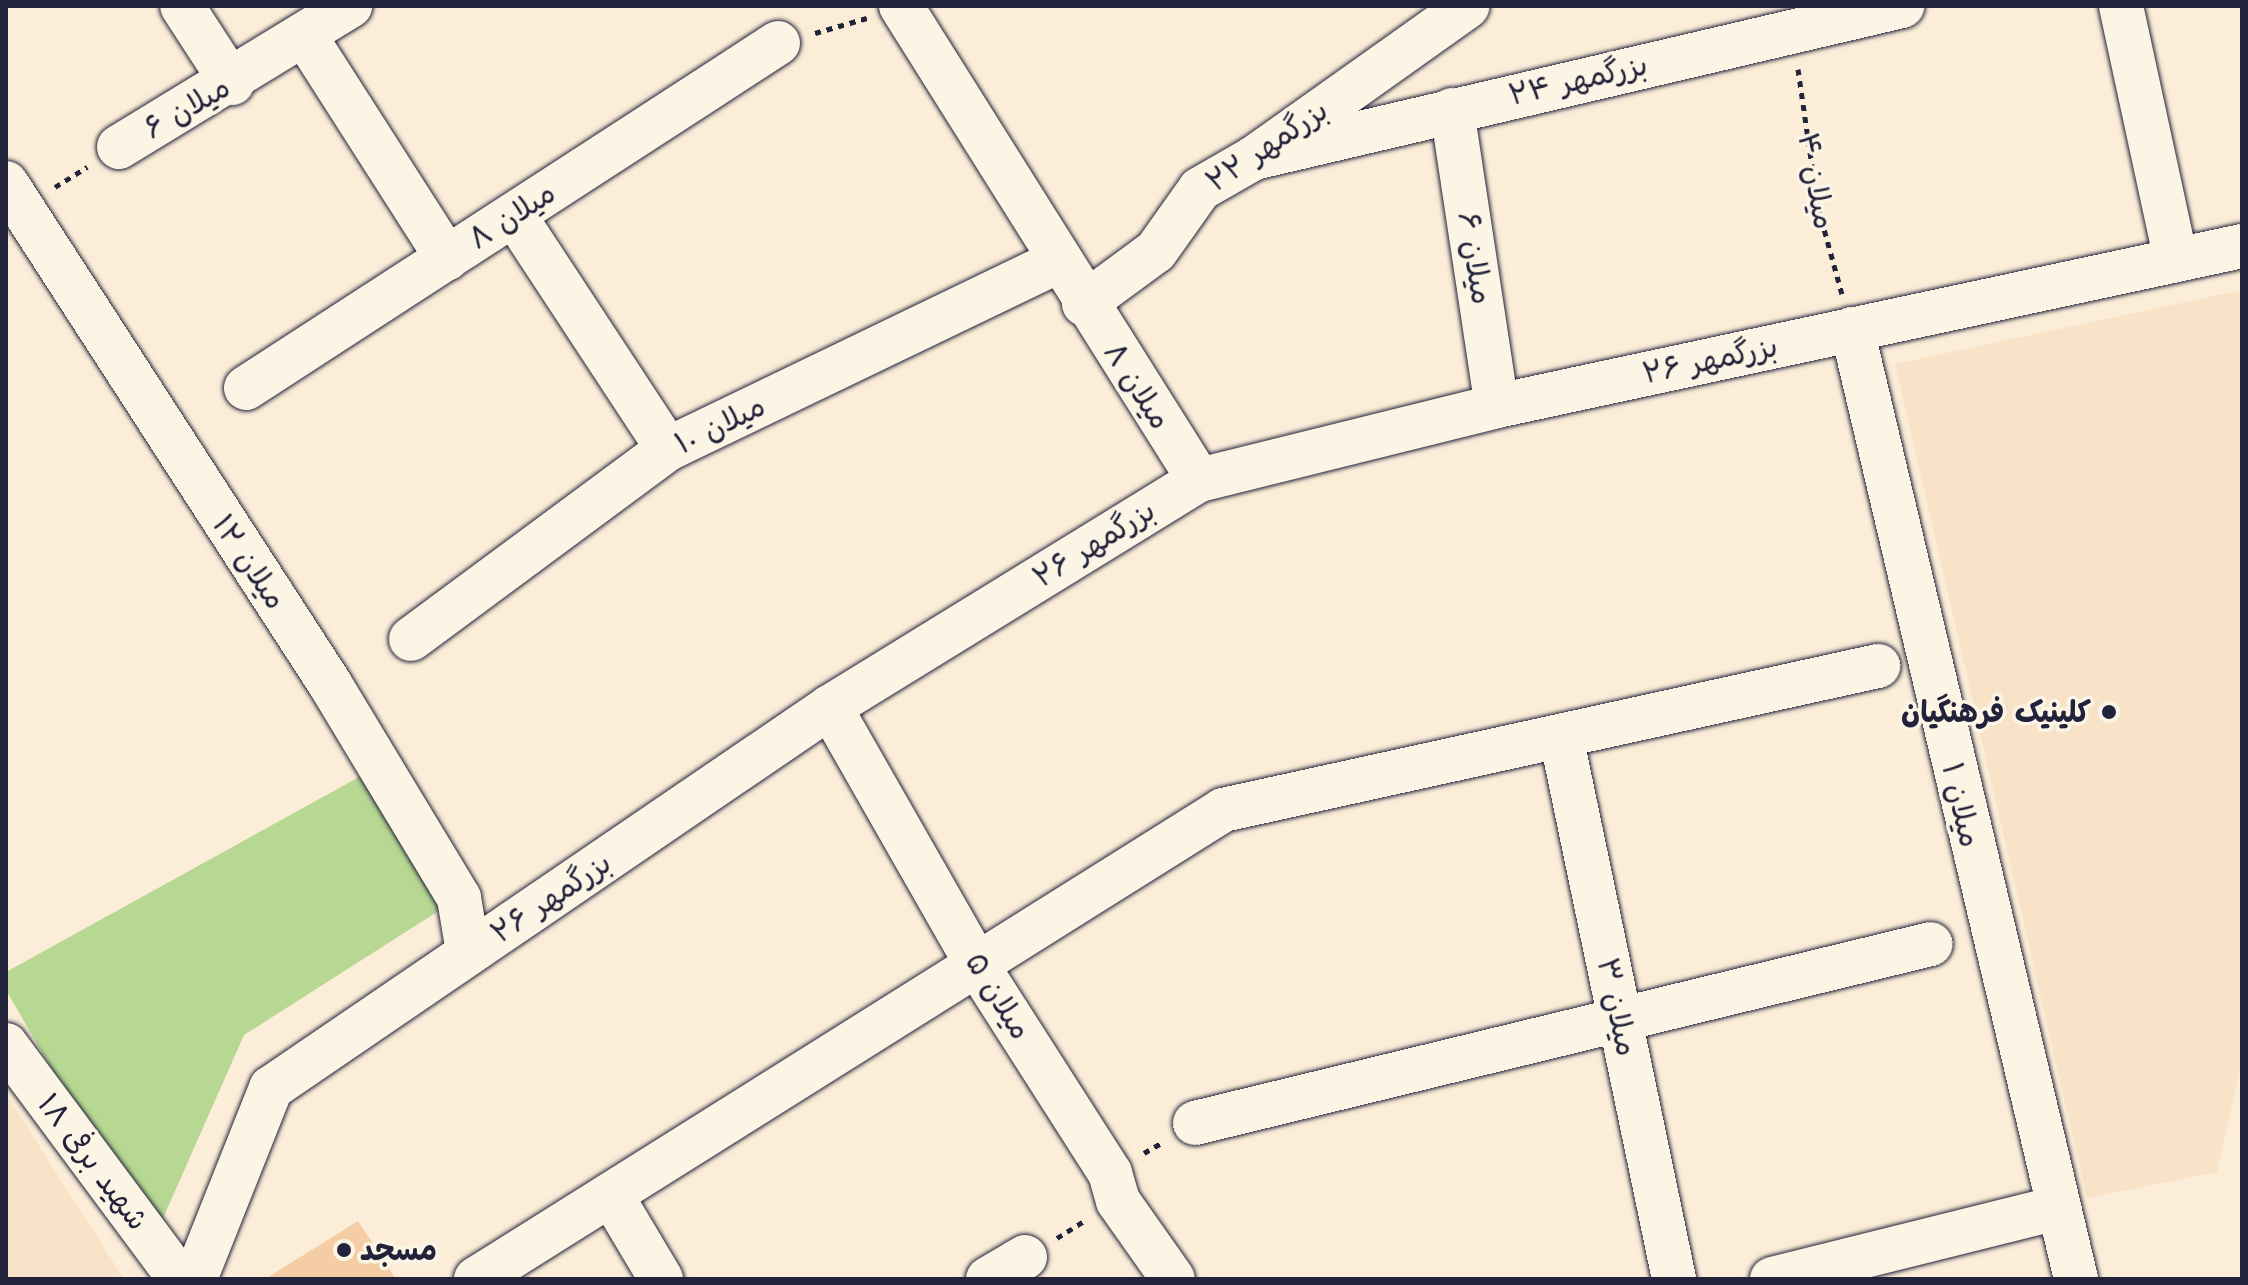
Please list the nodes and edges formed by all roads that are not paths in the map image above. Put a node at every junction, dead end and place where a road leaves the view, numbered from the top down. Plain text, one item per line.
1 (182, 6) edge
2 (350, 6) edge
3 (946, 6) edge
4 (1468, 6) edge
5 (1902, 6) edge
6 (2121, 6) edge
7 (902, 7) edge
8 (305, 36) junction
9 (778, 43) road end
10 (933, 58) junction
11 (232, 83) junction
12 (1452, 110) junction
13 (119, 147) road end
14 (1254, 158) junction
15 (14, 196) edge
16 (514, 215) junction
17 (2242, 246) edge
18 (447, 258) junction
19 (2176, 260) junction
20 (1058, 261) junction
21 (1084, 304) junction
22 (1852, 329) junction
23 (246, 388) dead end
24 (1497, 406) junction
25 (668, 449) junction
26 (1199, 480) junction
27 (411, 639) dead end
28 (1878, 666) dead end
29 (830, 707) junction
30 (1561, 736) junction
31 (1931, 944) dead end
32 (468, 952) junction
33 (977, 965) junction
34 (1620, 1023) junction
35 (6, 1045) edge
36 (1195, 1123) road end
37 (611, 1195) junction
38 (2057, 1208) junction
39 (1025, 1257) road end
40 (180, 1279) edge
41 (195, 1279) edge
42 (476, 1279) edge
43 (661, 1279) edge
44 (988, 1279) edge
45 (1173, 1279) edge
46 (1674, 1279) edge
47 (1772, 1279) edge
48 (2076, 1279) edge

1 - 11 street
2 - 8 street, میلان ۶
3 - 10 street
4 - 14 street, بزرگمهر ۲۲
5 - 12 street, بزرگمهر ۲۴
6 - 19 street
7 - 10 street, میلان ۸
8 - 11 street, میلان ۶
8 - 18 street
9 - 16 street, میلان ۸
10 - 20 street, میلان ۸
11 - 13 street, میلان ۶
12 - 14 street, بزرگمهر ۲۴
12 - 24 street, میلان ۶
14 - 21 street, بزرگمهر ۲۲
15 - 32 street, میلان ۱۲
16 - 18 street, میلان ۸
16 - 25 street
17 - 19 street, بزرگمهر ۲۶
18 - 23 street, میلان ۸
19 - 22 street, بزرگمهر ۲۶
20 - 21 street, میلان ۸
20 - 25 street, میلان ۱۰
21 - 26 street, میلان ۸
22 - 24 street, بزرگمهر ۲۶
22 - 38 street, میلان ۱
24 - 26 street, بزرگمهر ۲۶
25 - 27 street, میلان ۱۰
26 - 29 street, بزرگمهر ۲۶
28 - 30 street
29 - 32 street, بزرگمهر ۲۶
29 - 33 street, میلان ۵
30 - 33 street
30 - 34 street, میلان ۳
31 - 34 street
32 - 41 street, بزرگمهر ۲۶
33 - 37 street
33 - 45 street, میلان ۵
34 - 36 street
34 - 46 street, میلان ۳
35 - 40 street, شهید برفی ۱۸
37 - 42 street
37 - 43 street
38 - 47 street
38 - 48 street, میلان ۱
39 - 44 street

